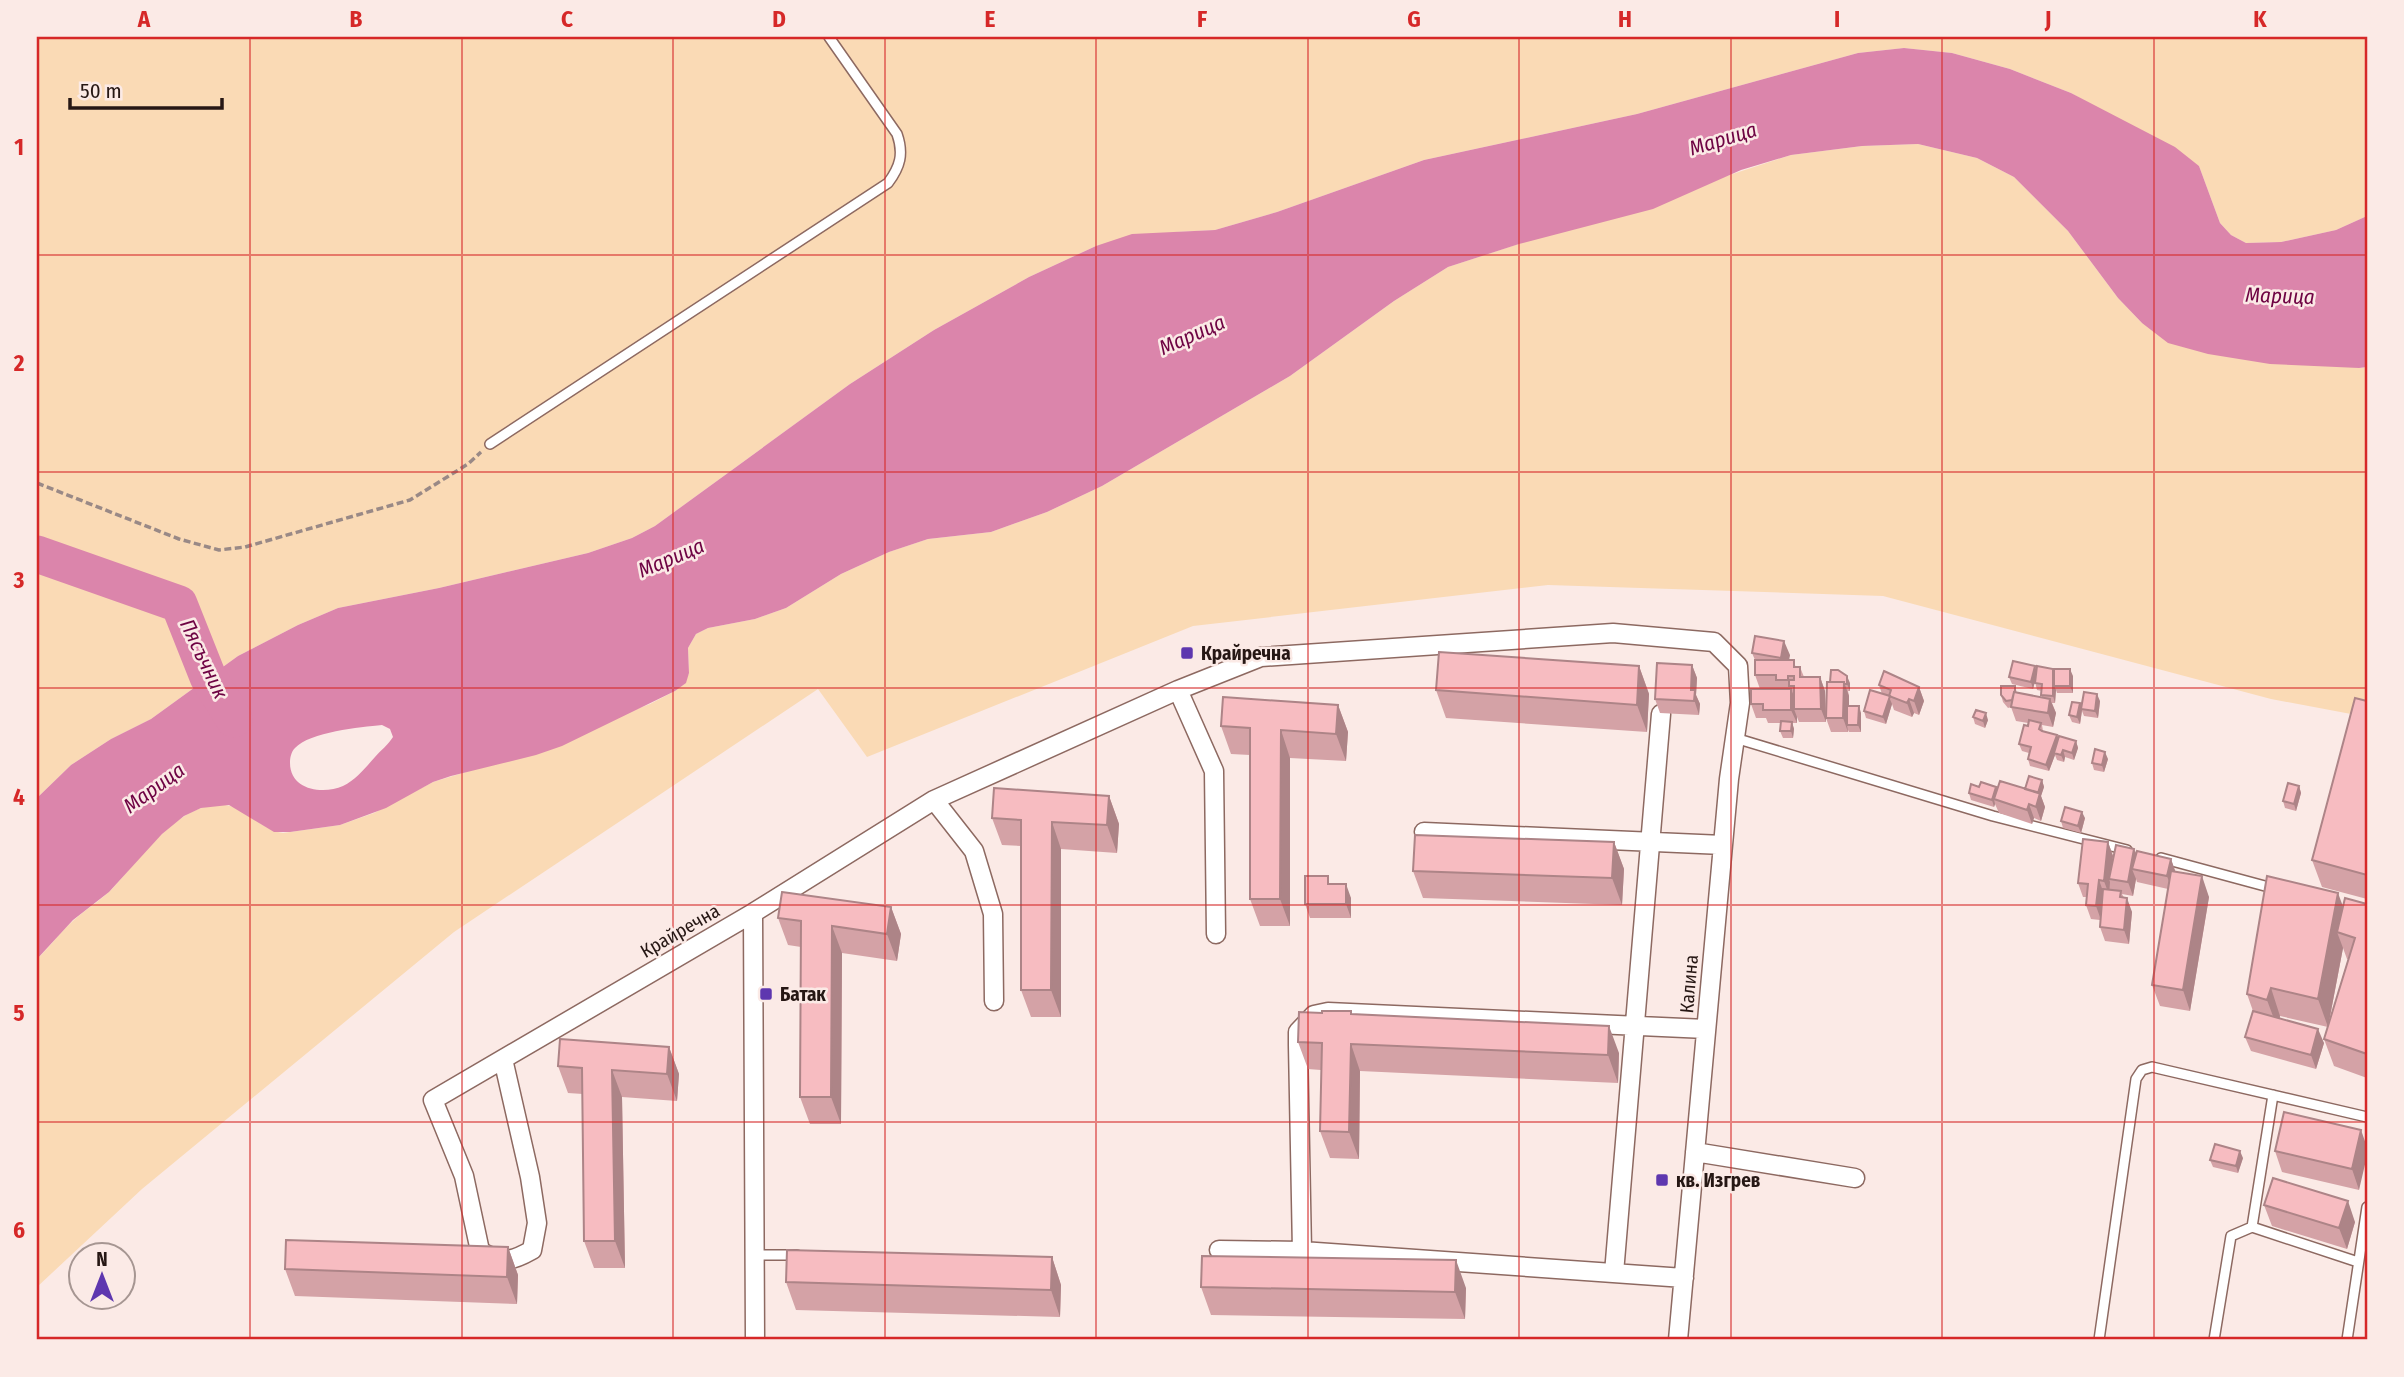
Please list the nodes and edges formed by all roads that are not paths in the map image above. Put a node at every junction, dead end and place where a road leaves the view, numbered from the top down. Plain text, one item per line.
1 (829, 37) edge
2 (490, 444) road end
3 (1714, 642) joint
4 (1178, 690) junction
5 (1661, 714) dead end
6 (1735, 738) junction
7 (934, 800) junction
8 (1424, 832) edge
9 (1649, 842) junction
10 (1723, 845) junction
11 (2142, 853) edge
12 (2155, 857) edge
13 (2286, 891) edge
14 (753, 913) junction
15 (1216, 934) dead end
16 (994, 1001) dead end
17 (1635, 1026) junction
18 (1706, 1029) junction
19 (503, 1059) junction
20 (2273, 1095) junction
21 (2367, 1117) edge
22 (1695, 1152) junction
23 (1855, 1178) dead end
24 (2367, 1207) edge
25 (2252, 1227) junction
26 (1219, 1250) dead end
27 (1302, 1251) junction
28 (754, 1255) junction
29 (810, 1255) edge
30 (2358, 1262) junction
31 (1614, 1273) junction
32 (1684, 1278) junction
33 (755, 1340) edge
34 (1678, 1340) edge
35 (2099, 1340) edge
36 (2214, 1340) edge
37 (2347, 1340) edge

1 - 2 lane
3 - 4 street, Крайречна
3 - 6 street, Калина
4 - 7 street, Крайречна
4 - 15 street
5 - 9 street
6 - 10 street, Калина
6 - 11 lane
7 - 14 street, Крайречна
7 - 16 street
8 - 9 street
9 - 10 street
9 - 17 street
10 - 18 street, Калина
12 - 13 lane
14 - 19 street, Крайречна
14 - 28 street
17 - 18 street
17 - 27 street
17 - 31 street
18 - 22 street, Калина
19 - 19 street, Крайречна
20 - 21 lane
20 - 25 lane
20 - 35 lane
22 - 23 street
22 - 32 street, Калина
24 - 30 lane
25 - 30 lane
25 - 36 lane
26 - 27 street
27 - 31 street
28 - 29 lane
28 - 33 street
30 - 37 lane
31 - 32 street
32 - 34 street, Калина

